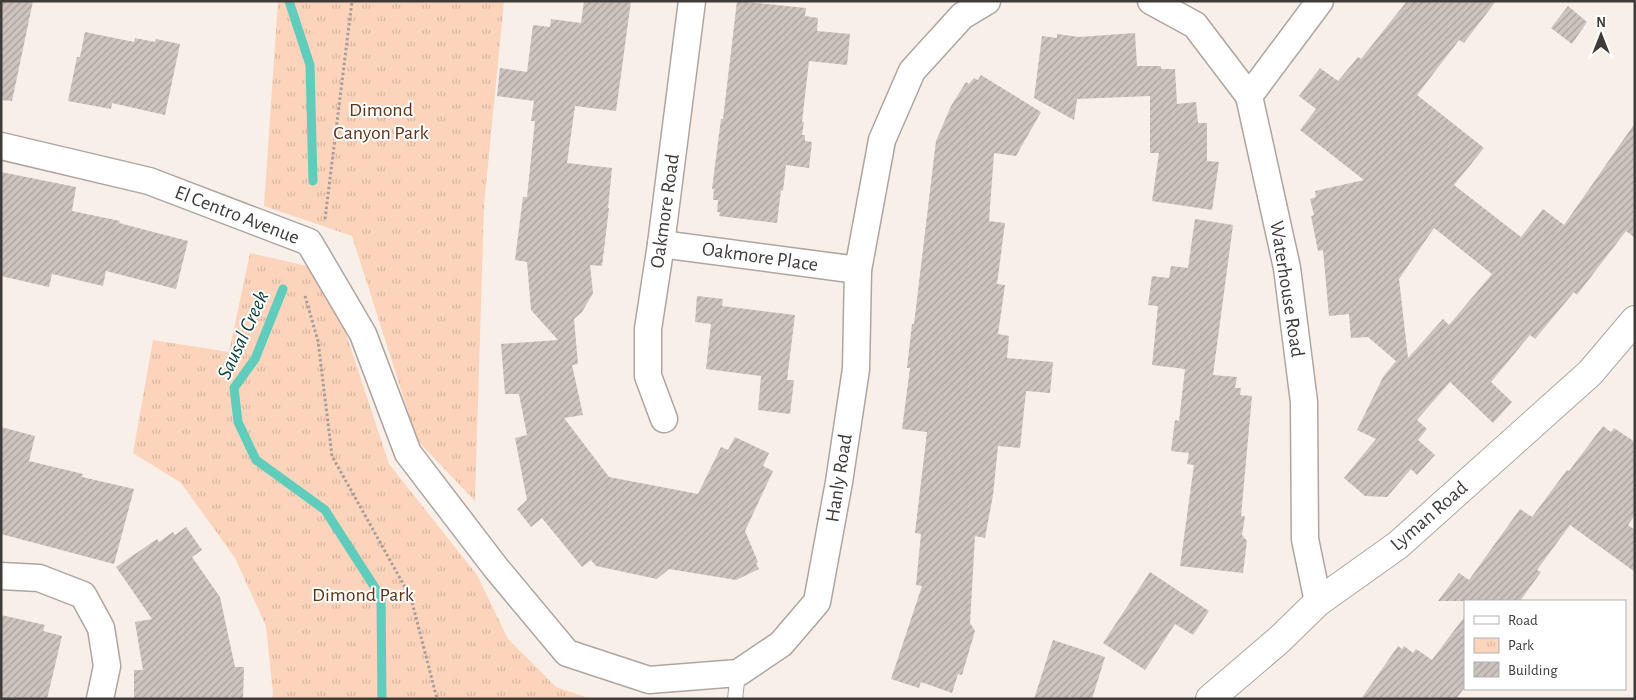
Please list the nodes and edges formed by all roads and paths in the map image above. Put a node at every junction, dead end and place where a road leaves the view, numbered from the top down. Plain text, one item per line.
1 (352, 1) edge
2 (692, 1) edge
3 (1152, 1) edge
4 (1320, 1) edge
5 (978, 4) edge
6 (1249, 96) junction
7 (1, 146) edge
8 (324, 222) dead end
9 (661, 244) junction
10 (858, 270) junction
11 (305, 294) dead end
12 (1635, 320) edge
13 (664, 419) dead end
14 (496, 568) joint
15 (1, 576) edge
16 (1318, 602) junction
17 (738, 690) edge
18 (100, 699) edge
19 (437, 699) edge
20 (1210, 699) edge

1 - 8 path
2 - 9 street, Oakmore Road
3 - 6 street
4 - 6 street
5 - 10 street, Hanly Road
6 - 16 street, Waterhouse Road
7 - 14 street, El Centro Avenue
9 - 10 street, Oakmore Place
9 - 13 street, Oakmore Road
10 - 17 street, Hanly Road
11 - 19 path
12 - 16 street, Lyman Road
14 - 17 street, Hanly Road
15 - 18 street
16 - 20 street, Lyman Road

